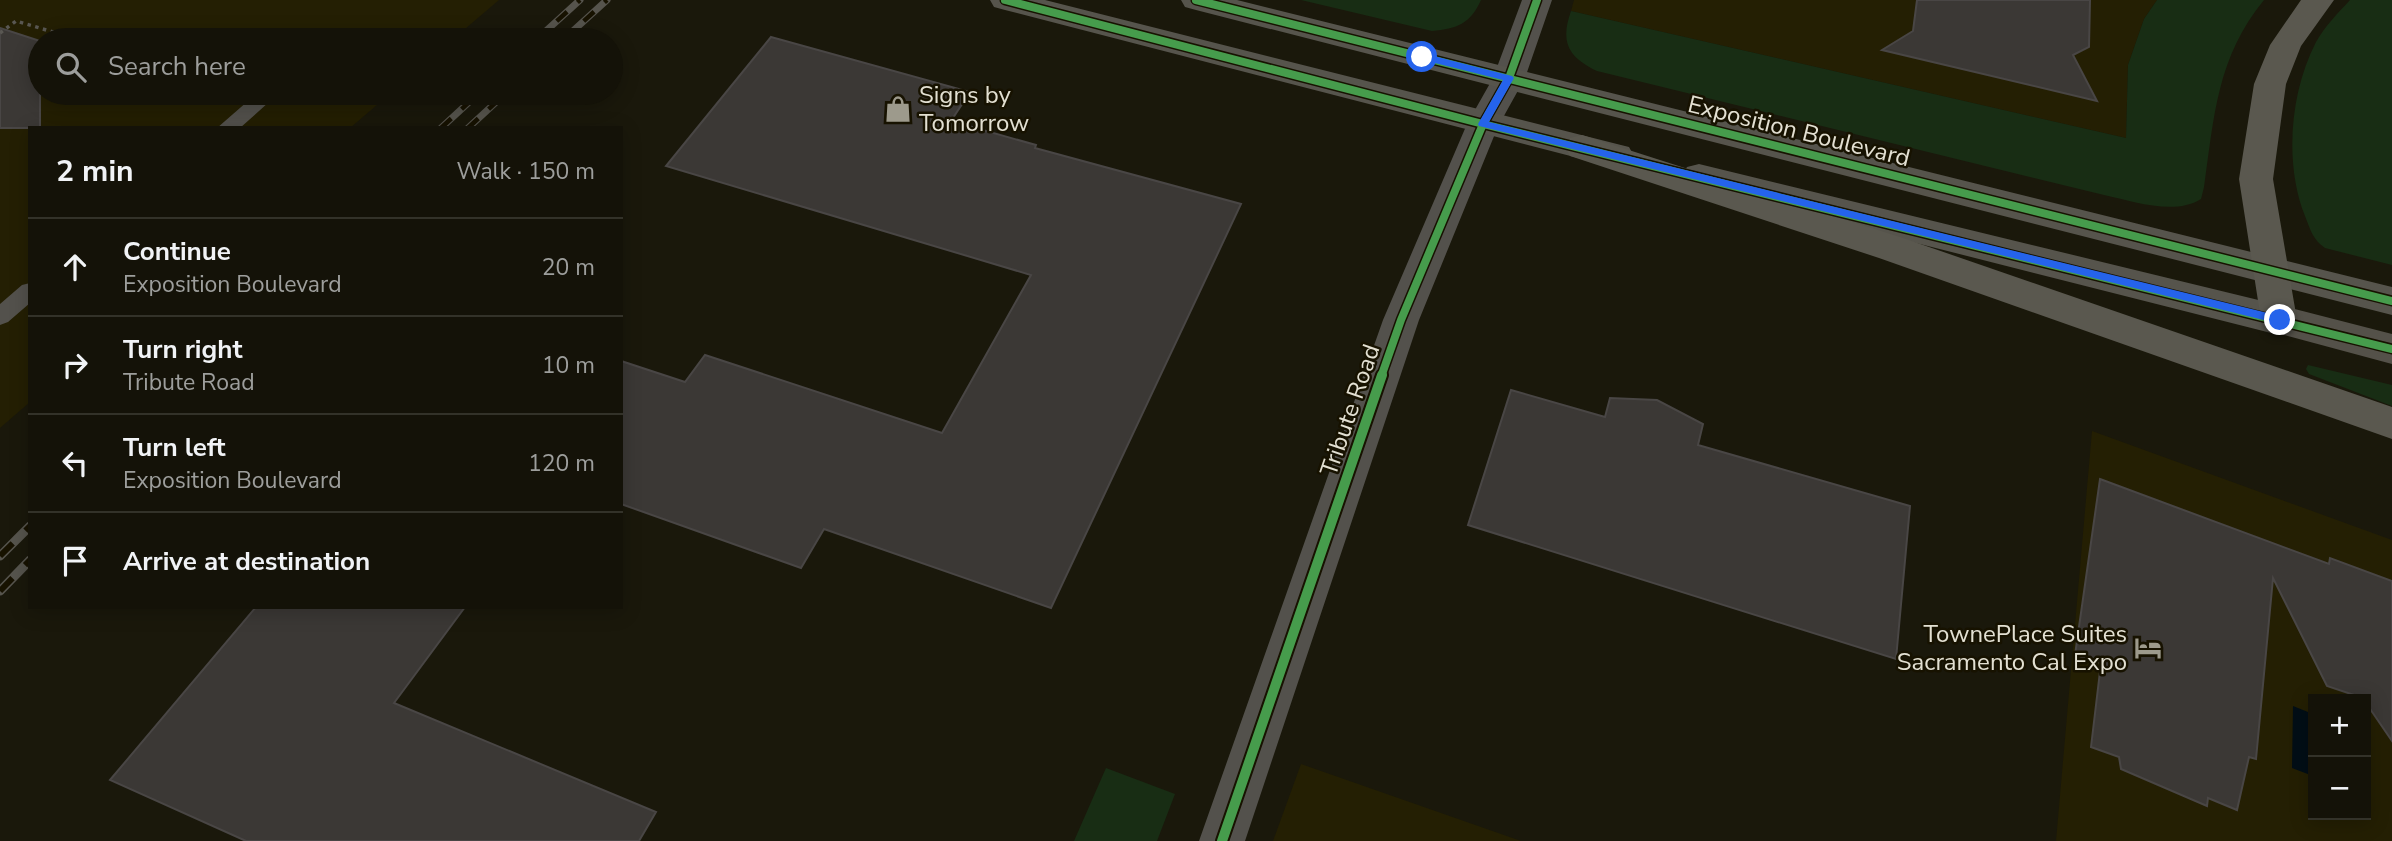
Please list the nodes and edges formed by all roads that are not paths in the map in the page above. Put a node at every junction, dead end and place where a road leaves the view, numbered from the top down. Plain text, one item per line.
1 (1005, 0) edge
2 (1196, 0) edge
3 (1537, 0) edge
4 (2319, 0) edge
5 (1509, 78) junction
6 (255, 105) edge
7 (1483, 124) junction
8 (229, 126) edge
9 (1582, 147) junction
10 (2269, 270) junction
11 (28, 293) edge
12 (2392, 302) edge
13 (0, 316) edge
14 (2280, 320) junction
15 (2392, 349) edge
16 (2392, 424) edge
17 (1222, 841) edge

1 - 7 main road
2 - 5 main road, Exposition Boulevard
3 - 5 street, Tribute Road
4 - 10 highway
5 - 7 street, Tribute Road
5 - 10 main road, Exposition Boulevard
6 - 8 lane
7 - 9 main road
7 - 17 street, Tribute Road
9 - 14 main road
9 - 16 highway
10 - 12 main road, Exposition Boulevard
10 - 14 highway
11 - 13 lane
14 - 15 main road

